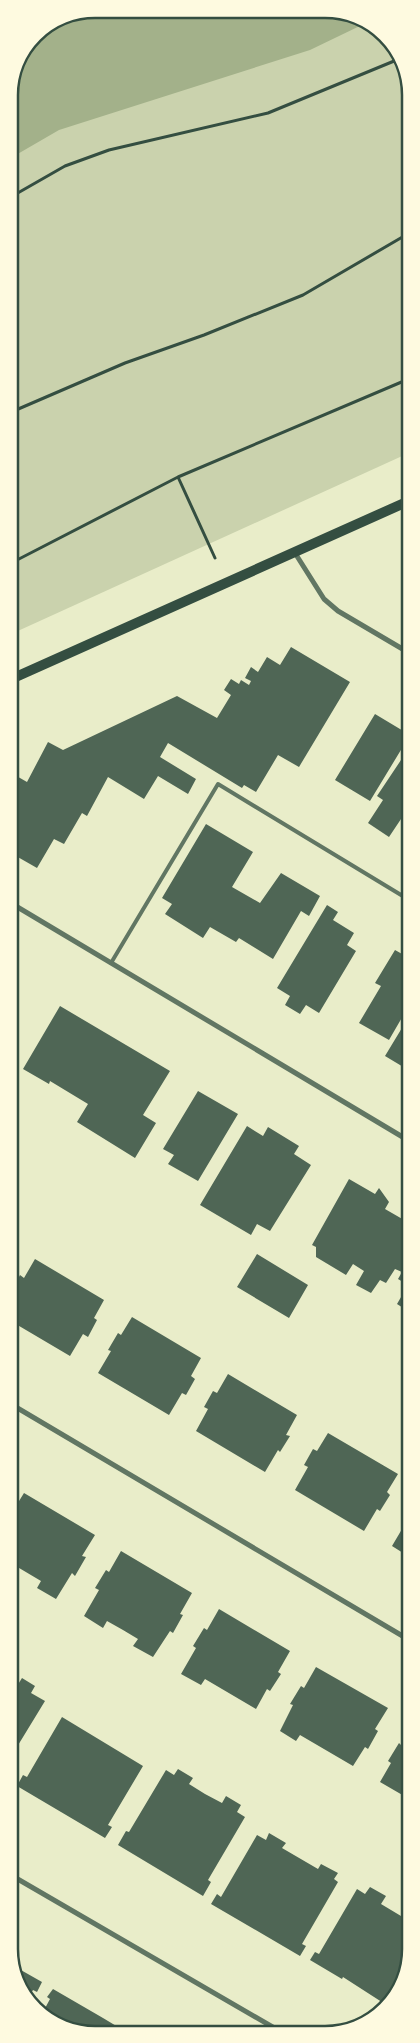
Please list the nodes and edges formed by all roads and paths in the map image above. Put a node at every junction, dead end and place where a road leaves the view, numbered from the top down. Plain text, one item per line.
1 (395, 61) edge
2 (18, 193) edge
3 (402, 237) edge
4 (402, 382) edge
5 (18, 409) edge
6 (178, 476) junction
7 (402, 504) edge
8 (294, 553) junction
9 (215, 558) dead end
10 (18, 560) edge
11 (402, 649) edge
12 (18, 676) edge
13 (402, 896) edge
14 (18, 907) edge
15 (111, 963) junction
16 (402, 1137) edge
17 (17, 1408) edge
18 (402, 1636) edge
19 (17, 1879) edge
20 (271, 2026) edge

1 - 2 path
3 - 5 path
4 - 6 path
6 - 9 path
6 - 10 path
7 - 8 main road
8 - 11 street
8 - 12 main road
13 - 15 lane
14 - 15 street
15 - 16 street
17 - 18 street
19 - 20 street

